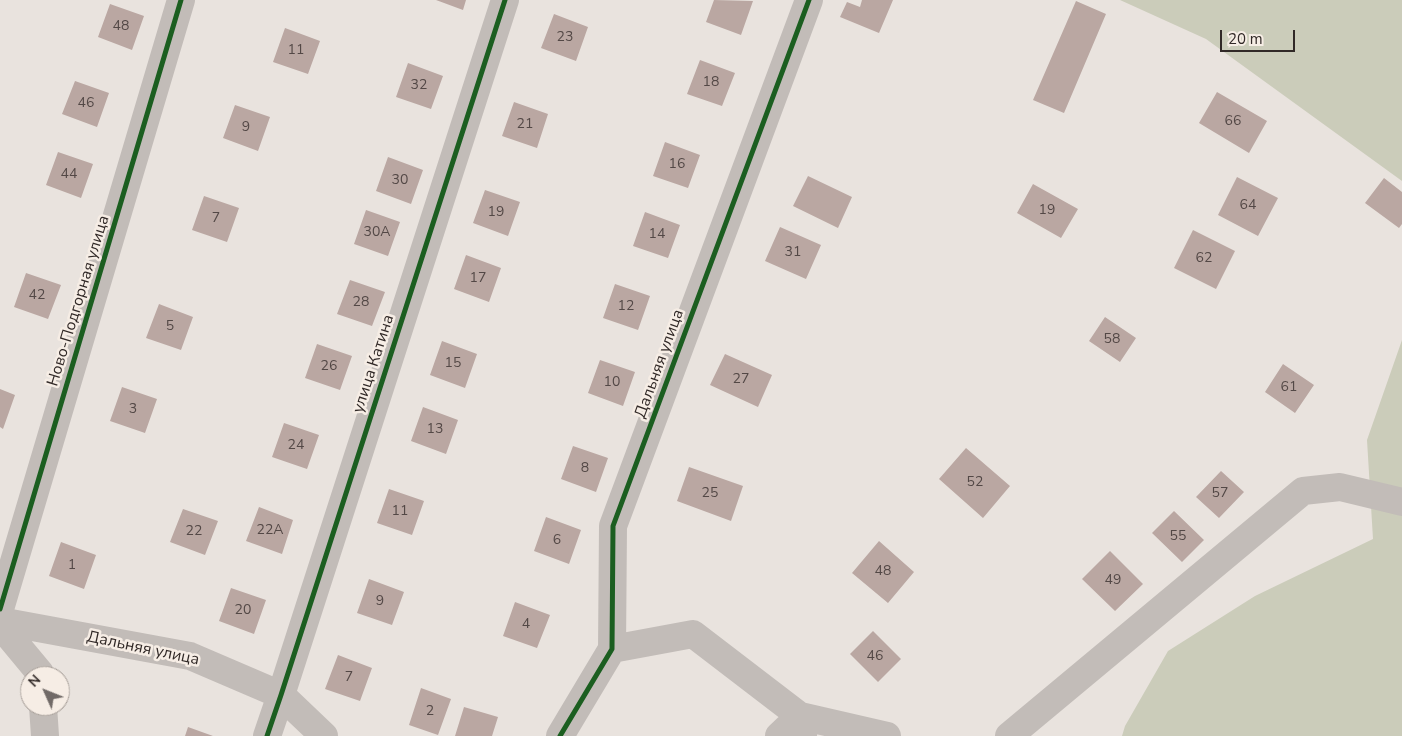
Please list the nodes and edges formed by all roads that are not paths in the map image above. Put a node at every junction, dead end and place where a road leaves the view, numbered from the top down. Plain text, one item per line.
1 (181, 0) edge
2 (505, 0) edge
3 (809, 0) edge
4 (1402, 502) edge
5 (0, 609) edge
6 (0, 623) edge
7 (612, 649) junction
8 (34, 666) edge
9 (282, 695) junction
10 (44, 716) edge
11 (802, 726) edge
12 (45, 736) edge
13 (267, 736) edge
14 (324, 736) edge
15 (560, 736) edge
16 (779, 736) edge
17 (887, 736) edge
18 (1009, 736) edge

1 - 5 street, Ново-Подгорная улица
2 - 9 street, улица Катина
3 - 7 street, Дальняя улица
4 - 18 street
6 - 8 street
6 - 9 street, Дальняя улица
7 - 11 street
7 - 15 street
9 - 13 street, улица Катина
9 - 14 street, Дальняя улица
10 - 12 street
11 - 16 street
11 - 17 street

